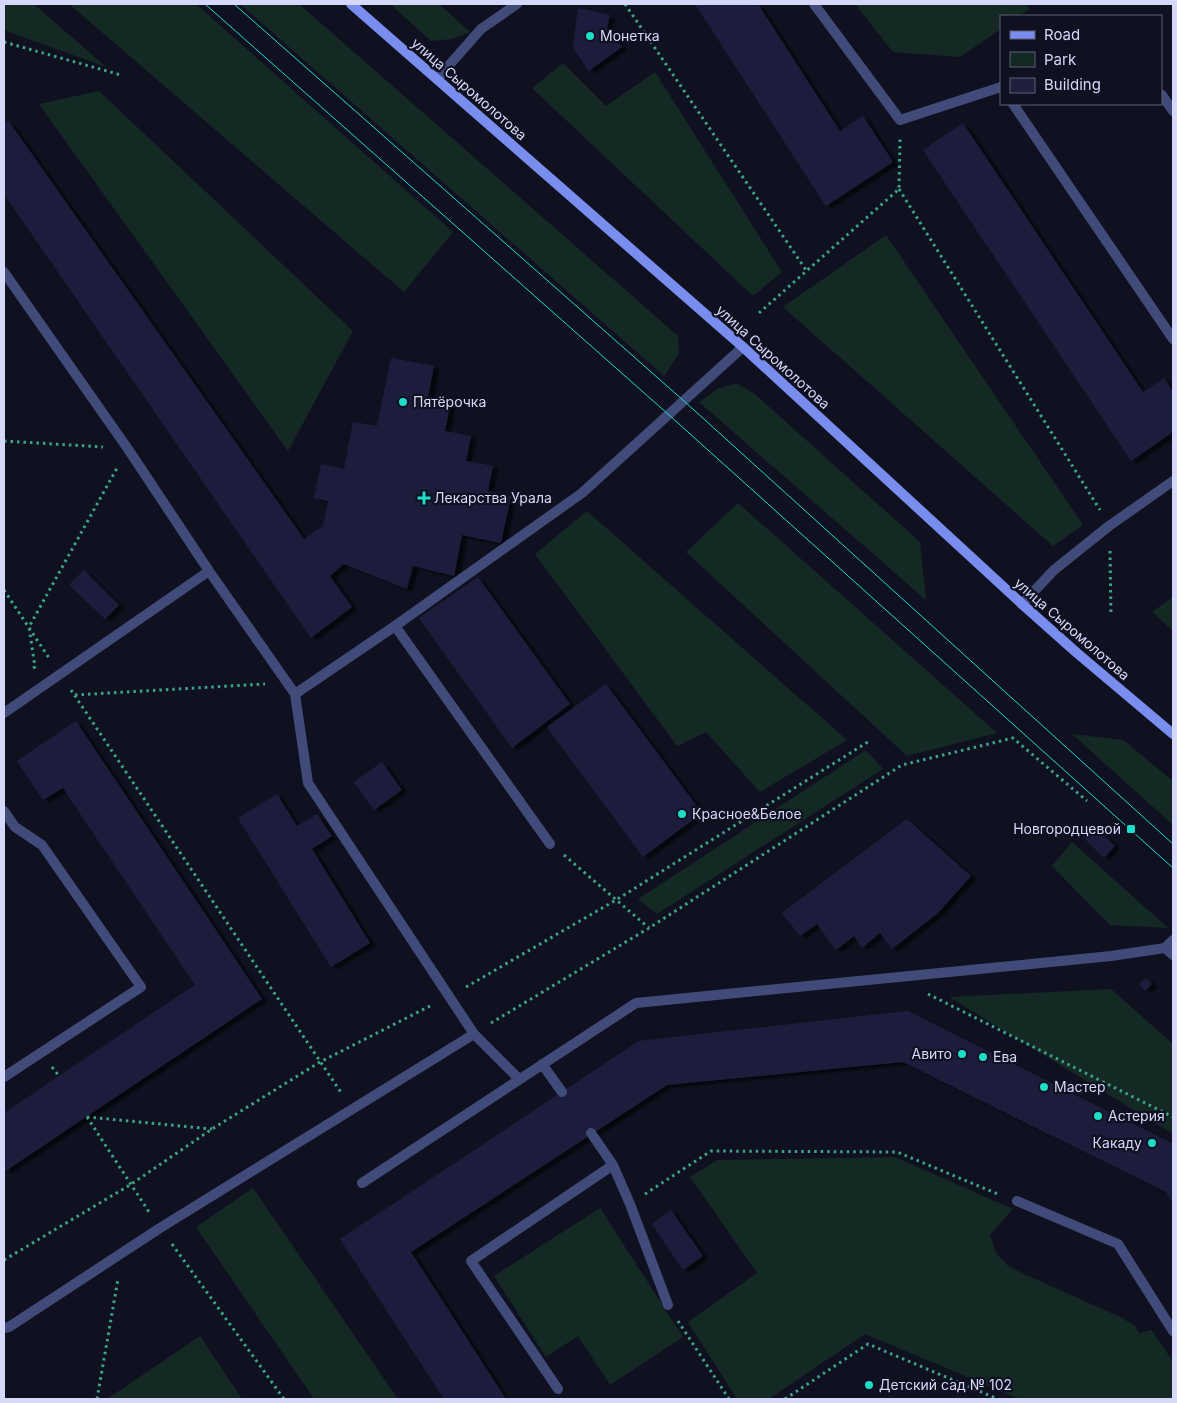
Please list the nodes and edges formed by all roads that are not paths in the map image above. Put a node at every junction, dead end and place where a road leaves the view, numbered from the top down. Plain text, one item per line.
1 (351, 4) edge
2 (518, 4) edge
3 (814, 4) edge
4 (437, 79) junction
5 (1000, 87) edge
6 (1162, 95) dead end
7 (1013, 105) edge
8 (1173, 111) edge
9 (4, 272) edge
10 (1173, 340) edge
11 (743, 347) junction
12 (1173, 481) edge
13 (209, 571) junction
14 (1022, 604) junction
15 (396, 626) junction
16 (295, 694) junction
17 (4, 713) edge
18 (1173, 734) edge
19 (4, 811) edge
20 (550, 844) road end
21 (1173, 940) edge
22 (1165, 948) junction
23 (1173, 955) edge
24 (474, 1034) junction
25 (542, 1064) junction
26 (4, 1077) edge
27 (520, 1079) junction
28 (562, 1092) dead end
29 (591, 1133) dead end
30 (613, 1165) junction
31 (362, 1183) dead end
32 (1017, 1202) road end
33 (668, 1305) road end
34 (4, 1328) edge
35 (1173, 1332) edge
36 (558, 1389) dead end

1 - 4 street, улица Сыромолотова
2 - 4 lane
3 - 5 lane
4 - 11 street, улица Сыромолотова
6 - 8 lane
7 - 10 lane
9 - 13 lane
11 - 14 street, улица Сыромолотова
11 - 15 lane
12 - 14 lane
13 - 16 lane
13 - 17 lane
14 - 18 street, улица Сыромолотова
15 - 16 lane
15 - 20 lane
16 - 24 lane
19 - 26 lane
21 - 22 lane
22 - 23 lane
22 - 25 lane
24 - 27 lane
24 - 34 lane
25 - 27 lane
25 - 28 lane
27 - 31 lane
29 - 30 lane
30 - 33 lane
30 - 36 lane
32 - 35 lane

